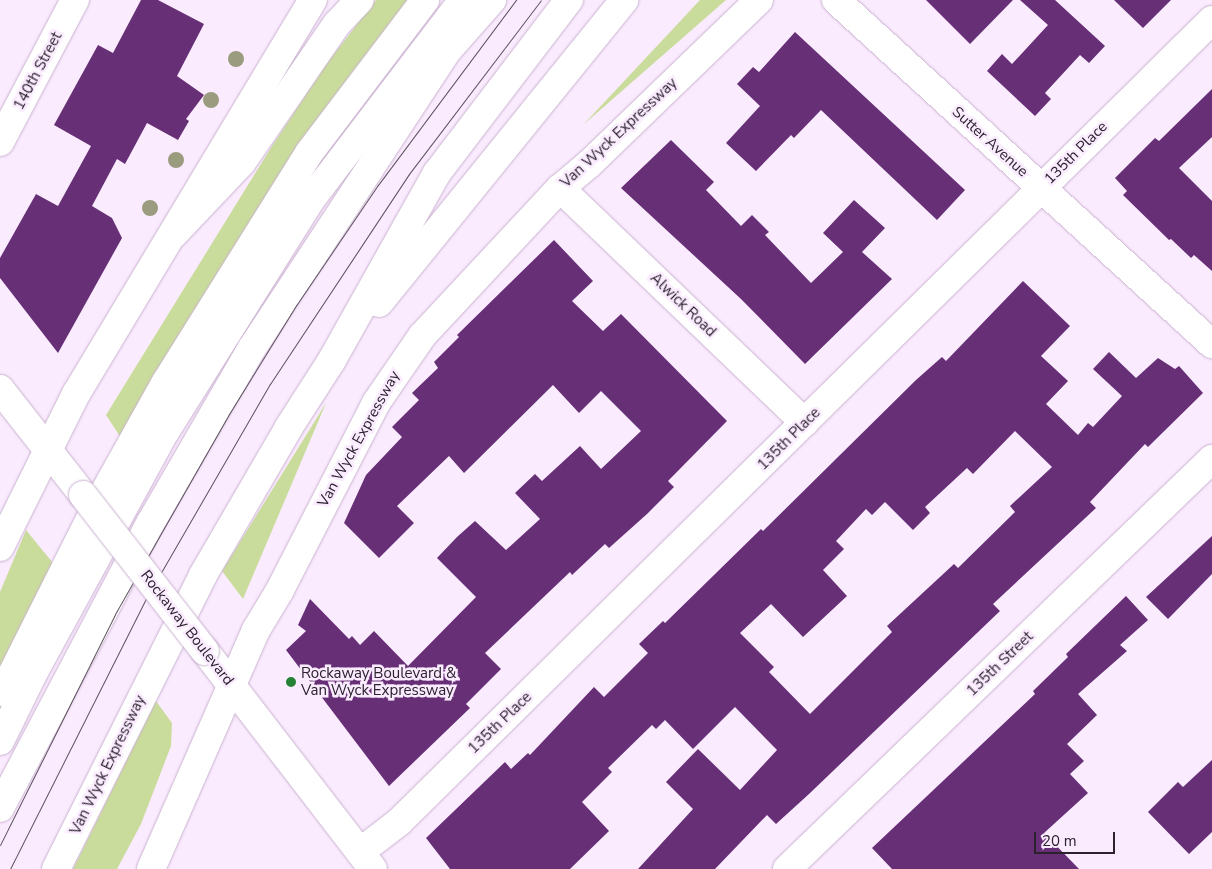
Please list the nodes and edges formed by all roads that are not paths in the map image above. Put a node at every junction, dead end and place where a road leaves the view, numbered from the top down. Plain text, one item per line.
1 (76, 0) edge
2 (313, 0) edge
3 (358, 0) edge
4 (425, 0) edge
5 (463, 0) edge
6 (492, 0) edge
7 (570, 0) edge
8 (624, 0) edge
9 (759, 0) edge
10 (836, 0) edge
11 (1212, 20) edge
12 (0, 142) edge
13 (560, 188) junction
14 (1041, 188) junction
15 (173, 234) junction
16 (1212, 344) edge
17 (332, 360) junction
18 (0, 389) edge
19 (805, 423) junction
20 (47, 449) junction
21 (1212, 459) edge
22 (0, 547) edge
23 (231, 685) junction
24 (0, 698) edge
25 (0, 741) edge
26 (0, 808) edge
27 (367, 861) edge
28 (56, 869) edge
29 (151, 869) edge
30 (787, 869) edge

1 - 12 main road, 140th Street
2 - 15 main road
3 - 15 main road
4 - 24 main road
5 - 25 main road
6 - 26 main road
7 - 17 main road, Van Wyck Expressway
8 - 17 main road
9 - 13 main road, Van Wyck Expressway
10 - 14 main road, Sutter Avenue
11 - 14 main road, 135th Place
13 - 19 main road, Alwick Road
13 - 23 main road, Van Wyck Expressway
14 - 16 main road, Sutter Avenue
14 - 19 main road, 135th Place
15 - 20 main road
17 - 28 main road, Van Wyck Expressway
18 - 20 main road, Rockaway Boulevard
19 - 27 main road, 135th Place
20 - 22 main road
20 - 23 main road, Rockaway Boulevard, bridge
21 - 30 main road, 135th Street
23 - 27 main road, Rockaway Boulevard
23 - 29 main road, Van Wyck Expressway

